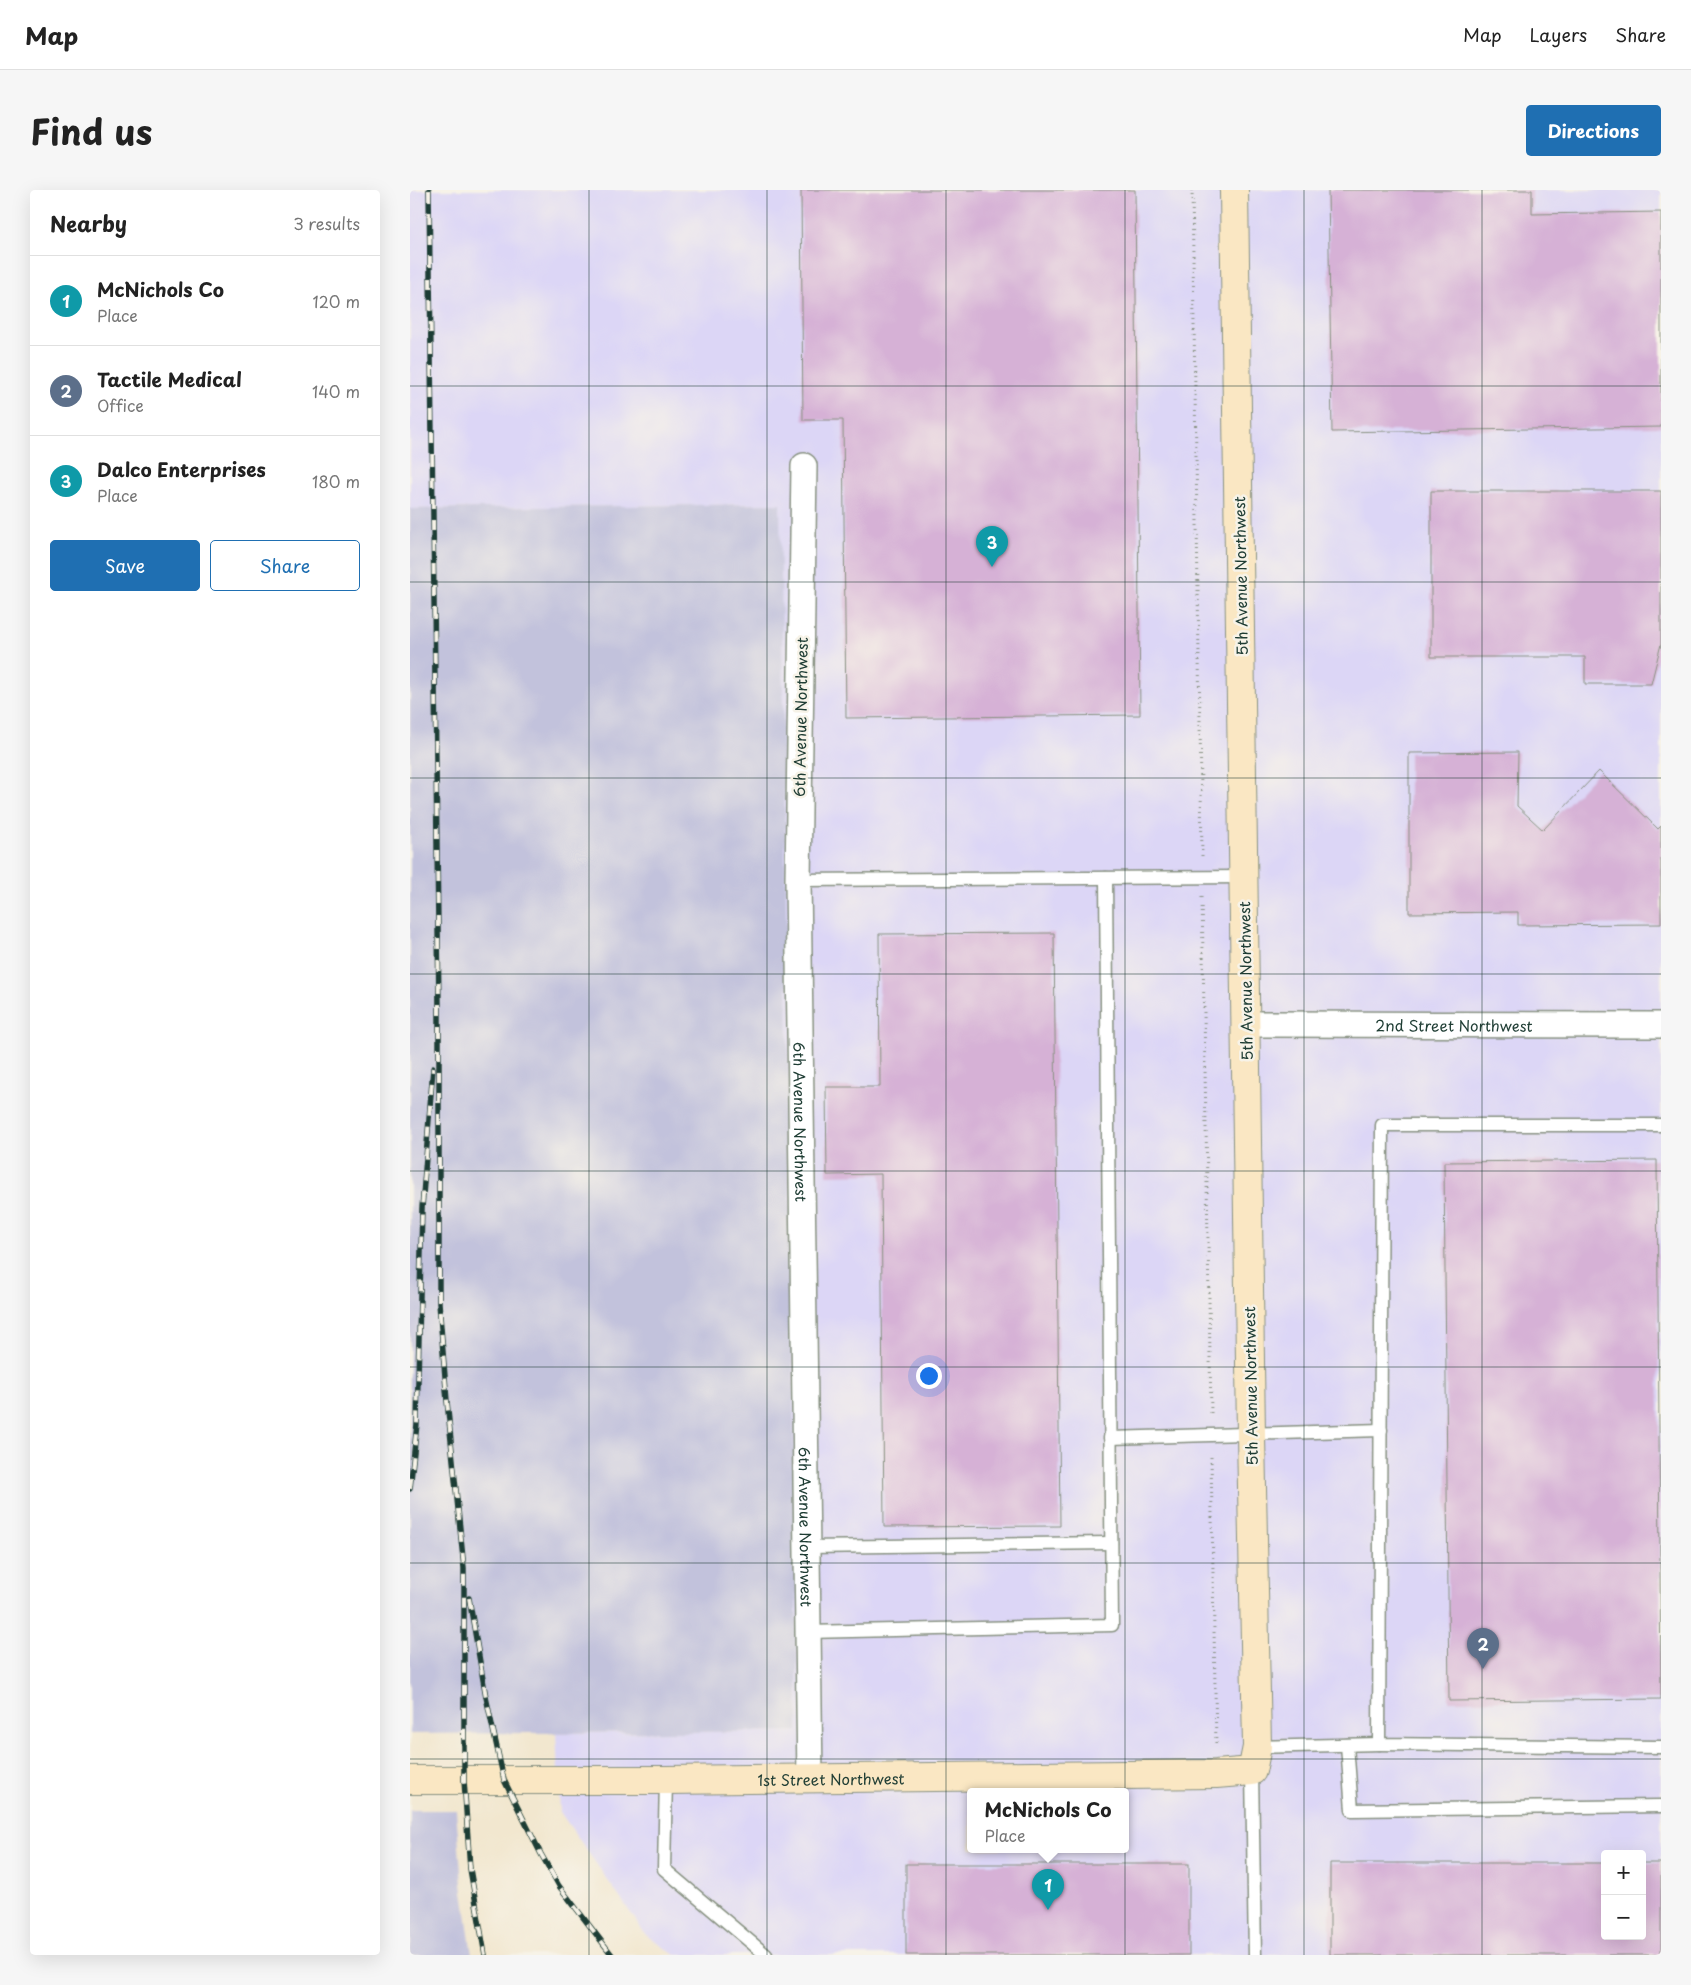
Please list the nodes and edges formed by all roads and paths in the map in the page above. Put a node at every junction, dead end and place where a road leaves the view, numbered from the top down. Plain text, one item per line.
1 (1192, 190) edge
2 (1234, 190) edge
3 (804, 466) dead end
4 (1244, 877) junction
5 (1106, 878) junction
6 (1202, 878) junction
7 (798, 880) junction
8 (1246, 1024) junction
9 (1661, 1025) edge
10 (1661, 1125) edge
11 (1381, 1430) junction
12 (1250, 1435) junction
13 (1211, 1436) junction
14 (1110, 1438) junction
15 (1111, 1543) junction
16 (807, 1547) junction
17 (808, 1632) junction
18 (1379, 1744) junction
19 (1347, 1745) junction
20 (1661, 1747) edge
21 (1254, 1759) junction
22 (1216, 1774) junction
23 (810, 1779) junction
24 (410, 1780) edge
25 (666, 1780) junction
26 (1661, 1806) edge
27 (766, 1955) edge
28 (1255, 1955) edge

1 - 6 path
2 - 4 street, 5th Avenue Northwest
3 - 7 street, 6th Avenue Northwest
4 - 6 lane
4 - 8 street, 5th Avenue Northwest
5 - 6 lane
5 - 7 lane
5 - 14 lane
6 - 13 path
7 - 16 street, 6th Avenue Northwest
8 - 9 street, 2nd Street Northwest
8 - 12 street, 5th Avenue Northwest
10 - 11 lane
11 - 12 lane
11 - 18 lane
12 - 13 lane
12 - 21 street, 5th Avenue Northwest
13 - 14 lane
13 - 22 path
14 - 15 lane
15 - 16 lane
15 - 17 lane
16 - 17 street, 6th Avenue Northwest
17 - 23 street, 6th Avenue Northwest
18 - 19 lane
18 - 20 lane
19 - 21 lane
19 - 26 lane
21 - 22 street, 1st Street Northwest
21 - 28 lane
22 - 23 street, 1st Street Northwest
23 - 25 street, 1st Street Northwest
24 - 25 street, 1st Street Northwest
25 - 27 lane

